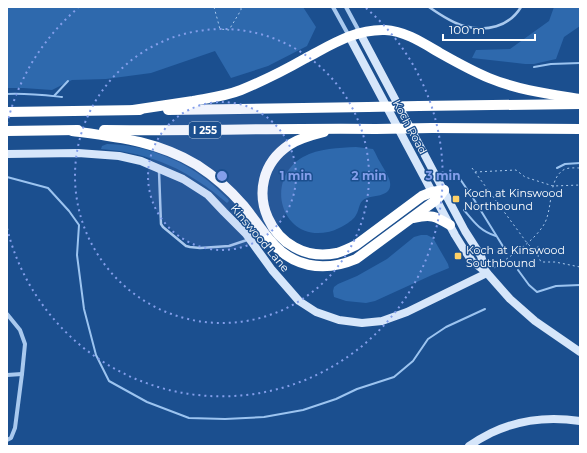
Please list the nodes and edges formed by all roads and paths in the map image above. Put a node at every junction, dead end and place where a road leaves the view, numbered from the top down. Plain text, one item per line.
1 (214, 7) edge
2 (241, 7) edge
3 (333, 7) edge
4 (346, 7) edge
5 (429, 7) edge
6 (521, 7) edge
7 (360, 33) junction
8 (349, 36) junction
9 (580, 99) edge
10 (580, 104) edge
11 (133, 110) junction
12 (7, 112) edge
13 (337, 128) junction
14 (580, 129) edge
15 (72, 130) junction
16 (7, 131) edge
17 (7, 154) edge
18 (159, 168) junction
19 (472, 168) dead end
20 (580, 168) edge
21 (474, 172) junction
22 (580, 185) edge
23 (553, 186) junction
24 (444, 190) junction
25 (434, 196) junction
26 (410, 219) junction
27 (450, 225) junction
28 (249, 239) junction
29 (527, 242) junction
30 (580, 267) edge
31 (487, 274) junction
32 (7, 314) edge
33 (580, 352) edge
34 (7, 374) edge
35 (22, 374) junction
36 (580, 421) edge
37 (7, 440) edge
38 (469, 446) edge

1 - 2 path
3 - 8 street, Koch Road
4 - 7 street, Koch Road
5 - 6 lane
7 - 8 highway
7 - 9 highway
7 - 24 street, Koch Road
8 - 11 highway
8 - 25 street, Koch Road
10 - 11 highway, I 255, bridge
11 - 12 highway, I 255
13 - 14 highway, I 255, bridge
13 - 15 highway, I 255
13 - 25 highway
15 - 16 highway, I 255
15 - 26 highway
17 - 18 street, Kinswood Lane
18 - 28 street, Kinswood Lane
18 - 28 lane
19 - 21 path
20 - 23 path
21 - 23 path
21 - 29 path
22 - 23 path
23 - 29 path
24 - 25 highway
24 - 31 street, Koch Road
25 - 26 highway
25 - 27 street, Koch Road
26 - 27 highway
27 - 31 street, Koch Road
28 - 31 street, Kinswood Lane
29 - 30 path
29 - 31 path
31 - 33 street, Koch Road
32 - 35 street
34 - 35 street
35 - 37 street
36 - 38 street

